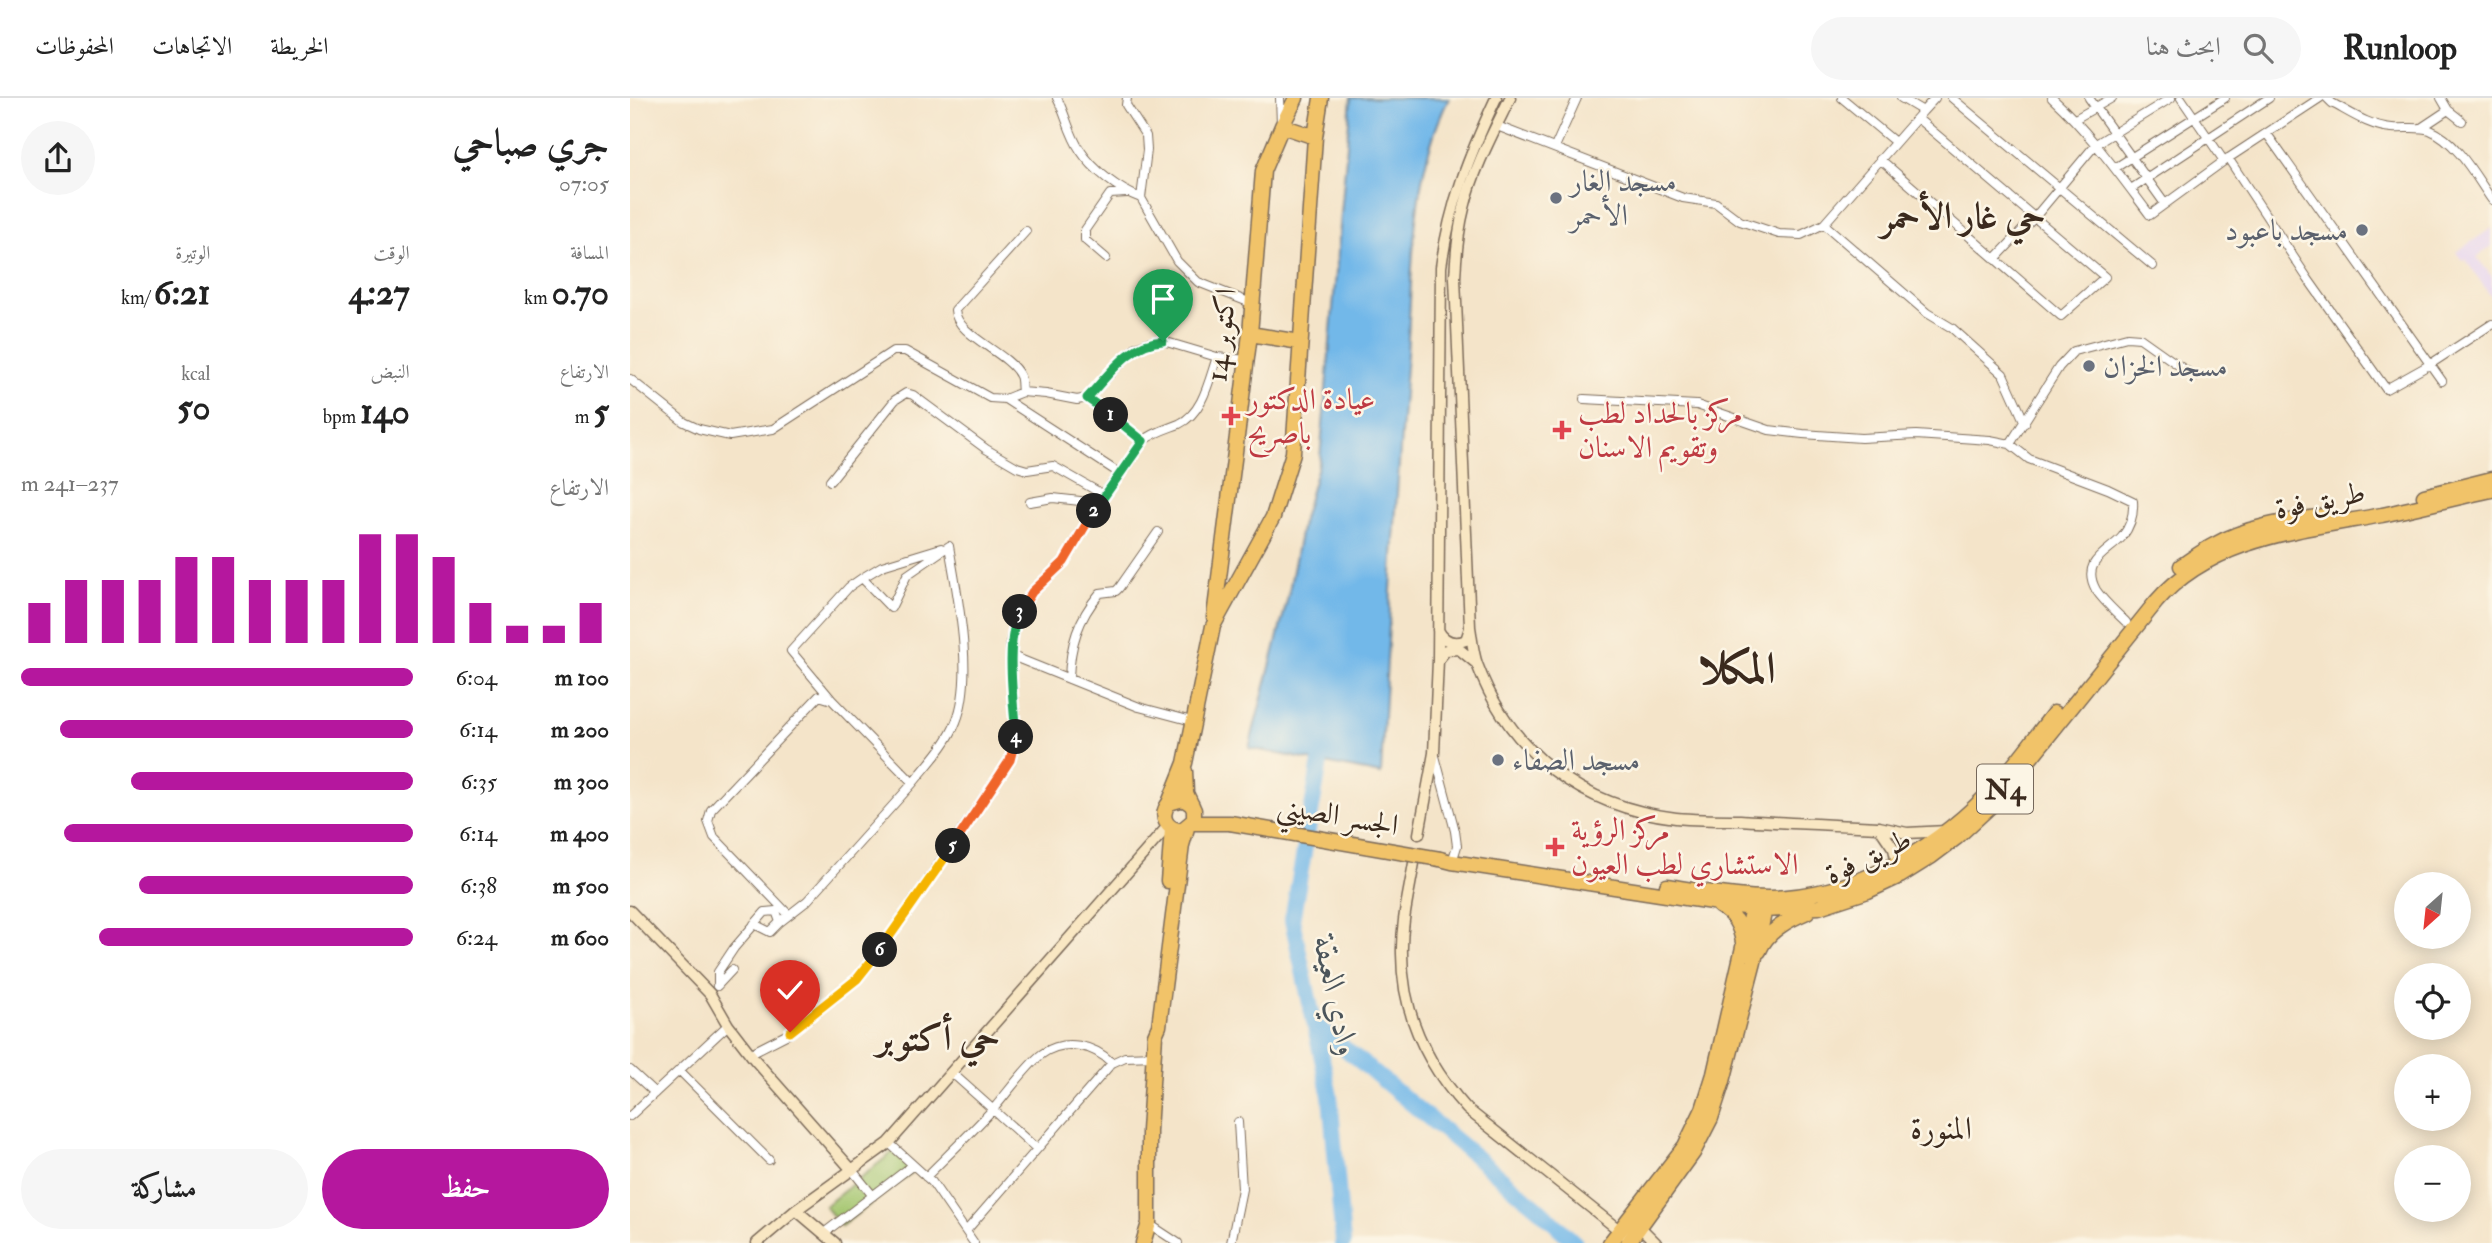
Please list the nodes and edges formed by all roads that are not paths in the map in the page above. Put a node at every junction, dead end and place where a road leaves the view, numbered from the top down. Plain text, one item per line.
1 (1057, 98) edge
2 (1128, 98) edge
3 (1280, 98) edge
4 (1296, 98) edge
5 (1321, 98) edge
6 (1496, 98) edge
7 (1510, 98) edge
8 (1577, 98) edge
9 (1842, 98) edge
10 (1900, 98) edge
11 (1935, 98) edge
12 (1952, 98) edge
13 (2052, 98) edge
14 (2089, 98) edge
15 (2112, 98) edge
16 (2171, 98) edge
17 (2181, 98) edge
18 (2225, 98) edge
19 (2269, 98) edge
20 (2320, 98) edge
21 (2328, 98) edge
22 (2441, 98) edge
23 (2096, 107) junction
24 (2448, 110) junction
25 (1920, 114) junction
26 (2194, 117) junction
27 (2075, 120) junction
28 (2462, 121) dead end
29 (1282, 126) junction
30 (1497, 126) junction
31 (2421, 128) junction
32 (2115, 132) junction
33 (2267, 134) junction
34 (1315, 137) junction
35 (2208, 138) junction
36 (1895, 142) junction
37 (2096, 144) junction
38 (1555, 147) junction
39 (2132, 156) junction
40 (1880, 159) junction
41 (2226, 159) junction
42 (2115, 168) junction
43 (2147, 177) junction
44 (2059, 188) junction
45 (2131, 189) junction
46 (1127, 193) junction
47 (1141, 198) junction
48 (2492, 200) edge
49 (2165, 204) junction
50 (2035, 217) junction
51 (1824, 224) junction
52 (1026, 231) dead end
53 (1106, 258) dead end
54 (1996, 259) junction
55 (2153, 267) dead end
56 (1251, 303) junction
57 (2492, 324) edge
58 (1250, 334) junction
59 (1300, 342) junction
60 (1217, 357) junction
61 (1246, 360) junction
62 (2429, 365) junction
63 (2195, 377) dead end
64 (630, 379) edge
65 (2442, 381) dead end
66 (1021, 392) junction
67 (1087, 398) junction
68 (1584, 398) dead end
69 (1005, 399) junction
70 (2025, 423) junction
71 (1143, 441) junction
72 (2010, 444) junction
73 (1119, 473) junction
74 (2492, 479) edge
75 (830, 481) dead end
76 (2492, 490) edge
77 (1104, 495) junction
78 (1030, 502) dead end
79 (1098, 503) junction
80 (2267, 531) junction
81 (1158, 532) dead end
82 (949, 546) junction
83 (862, 578) junction
84 (2126, 622) junction
85 (1213, 626) junction
86 (1437, 627) junction
87 (1470, 627) junction
88 (1012, 656) junction
89 (1438, 660) junction
90 (1476, 663) junction
91 (1069, 679) junction
92 (832, 700) junction
93 (1192, 721) junction
94 (1434, 753) junction
95 (1185, 763) junction
96 (912, 783) junction
97 (1169, 803) junction
98 (1184, 820) junction
99 (1879, 827) junction
100 (1947, 831) junction
101 (1419, 834) dead end
102 (1448, 860) junction
103 (1414, 863) dead end
104 (1898, 869) junction
105 (1711, 903) junction
106 (1759, 903) junction
107 (1819, 907) junction
108 (630, 911) edge
109 (789, 915) junction
110 (780, 922) junction
111 (754, 924) junction
112 (1748, 957) junction
113 (732, 970) dead end
114 (718, 985) junction
115 (710, 994) junction
116 (729, 1026) junction
117 (751, 1053) junction
118 (1154, 1056) junction
119 (1112, 1063) junction
120 (630, 1070) edge
121 (679, 1070) junction
122 (951, 1072) junction
123 (655, 1093) junction
124 (993, 1109) junction
125 (630, 1116) edge
126 (1238, 1122) dead end
127 (888, 1143) junction
128 (1037, 1149) junction
129 (769, 1160) dead end
130 (913, 1165) junction
131 (852, 1170) junction
132 (926, 1177) junction
133 (873, 1196) junction
134 (796, 1210) junction
135 (1147, 1218) junction
136 (1635, 1222) junction
137 (966, 1231) junction
138 (824, 1233) junction
139 (1629, 1239) edge
140 (757, 1243) edge
141 (835, 1243) edge
142 (974, 1243) edge
143 (1132, 1243) edge
144 (1143, 1243) edge
145 (1178, 1243) edge
146 (1231, 1243) edge
147 (1610, 1243) edge
148 (1656, 1243) edge

1 - 46 street
2 - 47 street
3 - 29 street
4 - 29 highway, 14 اكتوبر
5 - 34 highway
6 - 86 main road
7 - 30 main road
8 - 38 street
9 - 36 street
10 - 25 street
11 - 25 street
12 - 44 street
13 - 27 street
14 - 23 street
15 - 23 street
16 - 32 street
17 - 26 street
18 - 26 street
19 - 35 street
20 - 33 street
21 - 31 street
22 - 24 street
23 - 27 street
23 - 32 street
24 - 28 street
24 - 31 street
25 - 36 street
25 - 50 street
26 - 35 street
26 - 39 street
27 - 37 street
29 - 34 highway
29 - 56 highway, 14 اكتوبر
30 - 38 street
30 - 87 main road
31 - 48 street
32 - 37 street
32 - 39 street
33 - 41 street
33 - 62 street
34 - 59 highway
35 - 41 street
35 - 43 street
36 - 40 street
37 - 42 street
37 - 44 street
38 - 51 street
39 - 42 street
39 - 43 street
40 - 51 street
40 - 54 street
41 - 49 street
41 - 62 street
42 - 45 street
43 - 45 street
43 - 49 street
44 - 50 street
44 - 55 street
45 - 49 street
46 - 47 street
46 - 53 street
47 - 56 street
50 - 54 street
50 - 54 street
51 - 70 street
52 - 66 street
56 - 58 highway, 14 اكتوبر
57 - 62 street
58 - 59 highway
58 - 61 highway, 14 اكتوبر
59 - 85 highway
60 - 61 street
60 - 67 street
60 - 71 street
61 - 85 highway, 14 اكتوبر
62 - 65 street
63 - 70 street
64 - 69 street
66 - 67 street
66 - 69 street
67 - 71 street
68 - 72 street
69 - 73 street
70 - 72 street
71 - 73 street
72 - 84 street
73 - 77 street
74 - 80 highway, طريق فوة / N4
75 - 77 street
76 - 80 highway, طريق فوة / N4
77 - 79 street
78 - 79 street
79 - 88 street
80 - 84 highway, طريق فوة / N4
80 - 104 highway, طريق فوة / N4
81 - 91 street
82 - 83 street
82 - 83 street
82 - 96 street
83 - 92 street
84 - 100 highway, طريق فوة / N4
85 - 93 highway
86 - 87 main road
86 - 89 main road
87 - 90 main road
88 - 91 street
88 - 117 street
89 - 90 main road
89 - 94 main road
90 - 99 main road
91 - 93 street
92 - 96 street
92 - 109 street
93 - 95 highway
94 - 101 main road
94 - 102 street
95 - 97 highway
95 - 98 highway
96 - 109 street
97 - 98 highway, الجسر الصيني
97 - 98 highway
98 - 102 highway, الجسر الصيني, bridge
98 - 118 highway
98 - 122 main road
99 - 100 main road
99 - 104 main road
100 - 104 highway, طريق فوة / N4
102 - 105 highway, طريق فوة / N4
102 - 106 highway, طريق فوة / N4
103 - 139 main road
104 - 106 highway, طريق فوة / N4
104 - 107 highway, طريق فوة / N4
105 - 106 highway, طريق فوة / N4
105 - 112 highway
106 - 107 highway, طريق فوة / N4
106 - 112 highway
107 - 112 highway
108 - 115 main road
109 - 110 street
110 - 111 street
110 - 111 street
111 - 114 street
112 - 136 highway
113 - 114 street
114 - 115 street
115 - 116 main road
116 - 117 main road
116 - 121 street
117 - 131 main road
118 - 119 street
118 - 135 highway
119 - 124 street
119 - 128 street
120 - 123 street
121 - 123 street
121 - 129 street
122 - 124 street
122 - 127 main road
123 - 125 street
124 - 128 street
124 - 132 street
126 - 146 street
127 - 130 street
127 - 131 main road
128 - 137 street
130 - 132 street
130 - 133 street
131 - 133 street
131 - 134 main road
132 - 137 street
133 - 138 street
134 - 138 main road
134 - 140 main road
135 - 143 highway
135 - 144 highway
135 - 145 street
136 - 139 highway
136 - 148 main road
137 - 142 street
138 - 141 main road
139 - 147 highway

